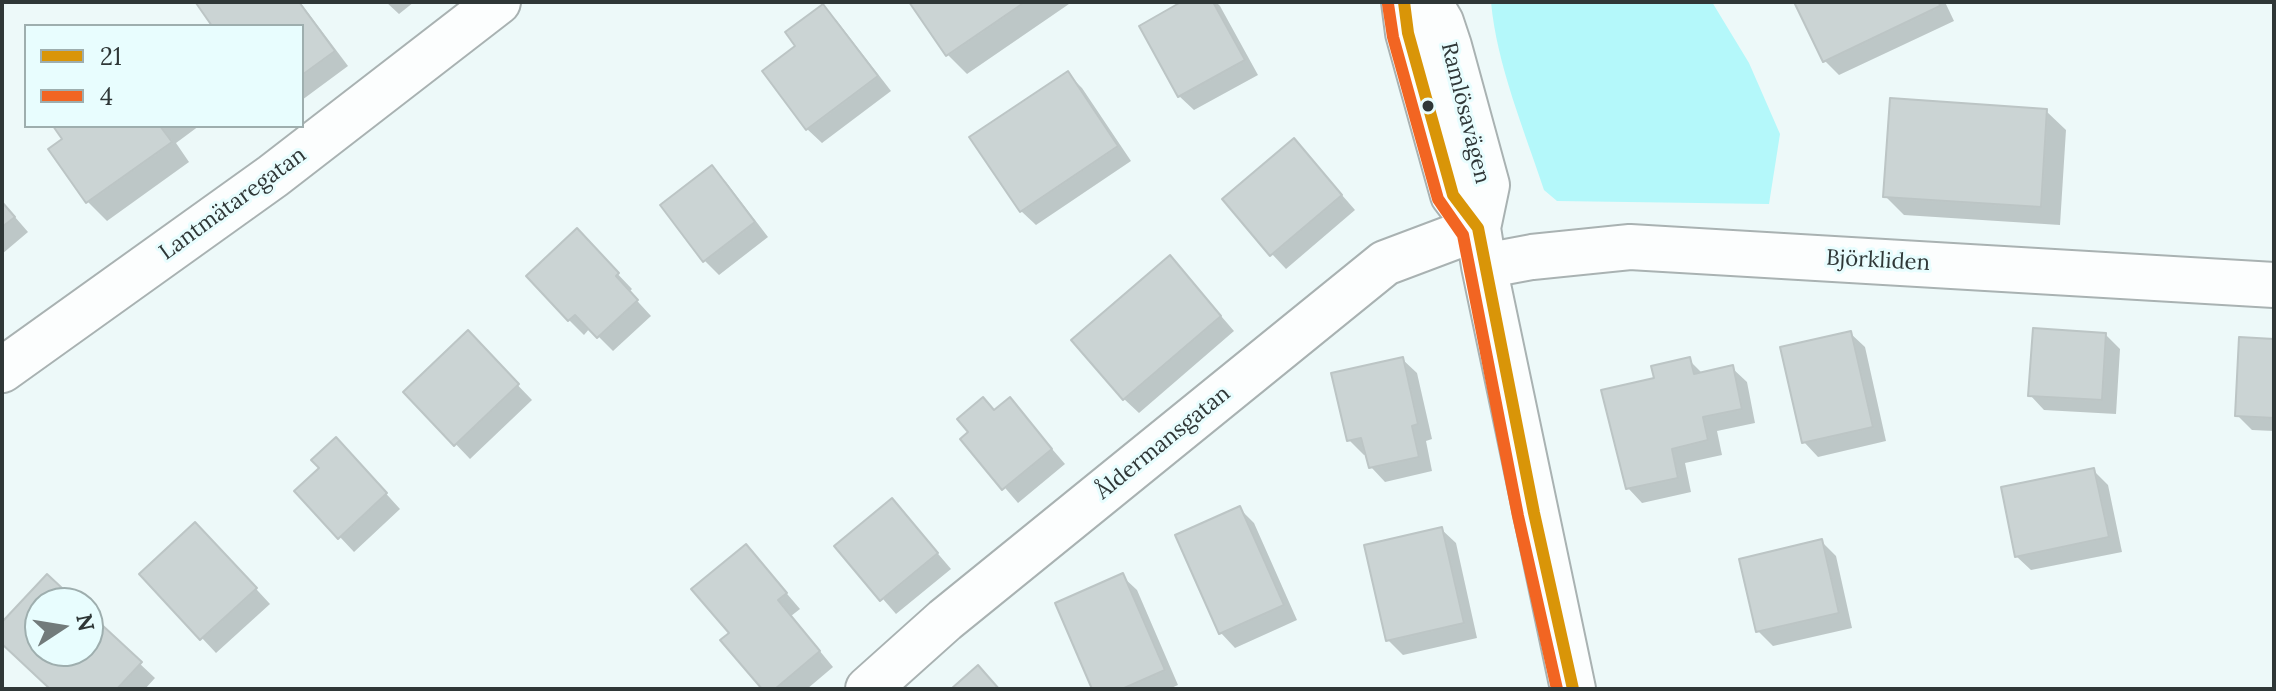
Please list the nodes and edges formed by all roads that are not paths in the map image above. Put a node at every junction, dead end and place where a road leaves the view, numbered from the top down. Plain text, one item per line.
1 (498, 2) edge
2 (1404, 2) edge
3 (1429, 2) edge
4 (1481, 247) junction
5 (2274, 285) edge
6 (2, 370) edge
7 (868, 689) edge
8 (1573, 689) edge

1 - 6 street, Lantmätaregatan
2 - 4 street, Ramlösavägen
3 - 4 street, Ramlösavägen
4 - 5 street, Björkliden
4 - 7 street, Åldermansgatan
4 - 8 street, Ramlösavägen

